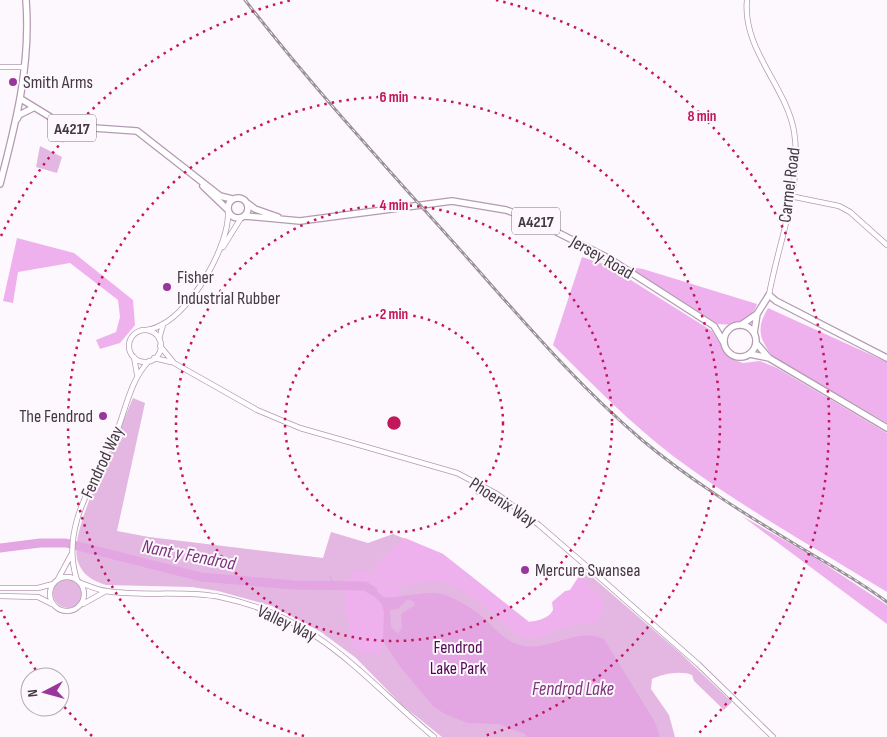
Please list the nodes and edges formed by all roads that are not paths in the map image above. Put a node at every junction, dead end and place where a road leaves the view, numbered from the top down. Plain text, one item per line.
1 (26, 0) edge
2 (747, 0) edge
3 (25, 66) junction
4 (0, 67) edge
5 (21, 99) junction
6 (33, 108) junction
7 (15, 123) junction
8 (196, 178) junction
9 (0, 184) edge
10 (790, 196) junction
11 (232, 199) junction
12 (247, 203) junction
13 (227, 210) junction
14 (243, 217) junction
15 (317, 218) junction
16 (887, 245) edge
17 (218, 254) junction
18 (770, 295) junction
19 (757, 314) junction
20 (163, 325) junction
21 (741, 325) junction
22 (714, 326) junction
23 (731, 328) junction
24 (147, 330) junction
25 (754, 333) junction
26 (159, 339) junction
27 (724, 342) junction
28 (756, 343) junction
29 (160, 346) junction
30 (750, 354) junction
31 (134, 357) junction
32 (154, 358) junction
33 (768, 358) junction
34 (887, 358) edge
35 (148, 361) junction
36 (174, 363) junction
37 (137, 375) junction
38 (887, 428) edge
39 (72, 551) junction
40 (79, 581) junction
41 (55, 582) junction
42 (0, 588) edge
43 (106, 592) junction
44 (0, 596) edge
45 (53, 604) junction
46 (81, 605) junction
47 (434, 737) edge
48 (773, 737) edge

1 - 3 main road
2 - 10 street, Carmel Road
3 - 4 street
3 - 5 main road
5 - 6 main road, A4217
5 - 7 main road
6 - 7 main road
6 - 8 main road, A4217
7 - 9 main road
8 - 11 main road, A4217
8 - 13 main road, A4217
10 - 16 street
10 - 18 street, Carmel Road
11 - 12 main road
11 - 13 main road
12 - 14 main road
12 - 15 main road, A4217
13 - 14 main road
13 - 17 street
14 - 15 main road, A4217
14 - 17 street
15 - 22 main road, Jersey Road / A4217
17 - 20 street
18 - 19 main road, Carmel Road
18 - 34 main road
19 - 21 main road, Carmel Road
19 - 25 main road, Carmel Road
20 - 24 street
20 - 26 street
21 - 23 main road
21 - 25 main road
22 - 23 main road, Jersey Road / A4217
22 - 27 main road, Jersey Road / A4217
23 - 27 main road
24 - 26 street
24 - 31 street
25 - 28 main road
26 - 29 street
27 - 30 main road
28 - 30 main road
28 - 33 main road
29 - 32 street
29 - 36 street, Phoenix Way
30 - 33 main road
31 - 35 street
31 - 37 street, Fendrod Way
32 - 35 street
32 - 36 street, Phoenix Way
33 - 38 main road
35 - 37 street, Fendrod Way
36 - 48 street, Phoenix Way
37 - 39 street, Fendrod Way
39 - 40 street, Fendrod Way
39 - 41 street, Fendrod Way
40 - 41 street
40 - 43 street, Valley Way
40 - 46 street
41 - 42 street
41 - 45 street
43 - 46 street, Valley Way
43 - 47 street, Valley Way
44 - 45 street
45 - 46 street

